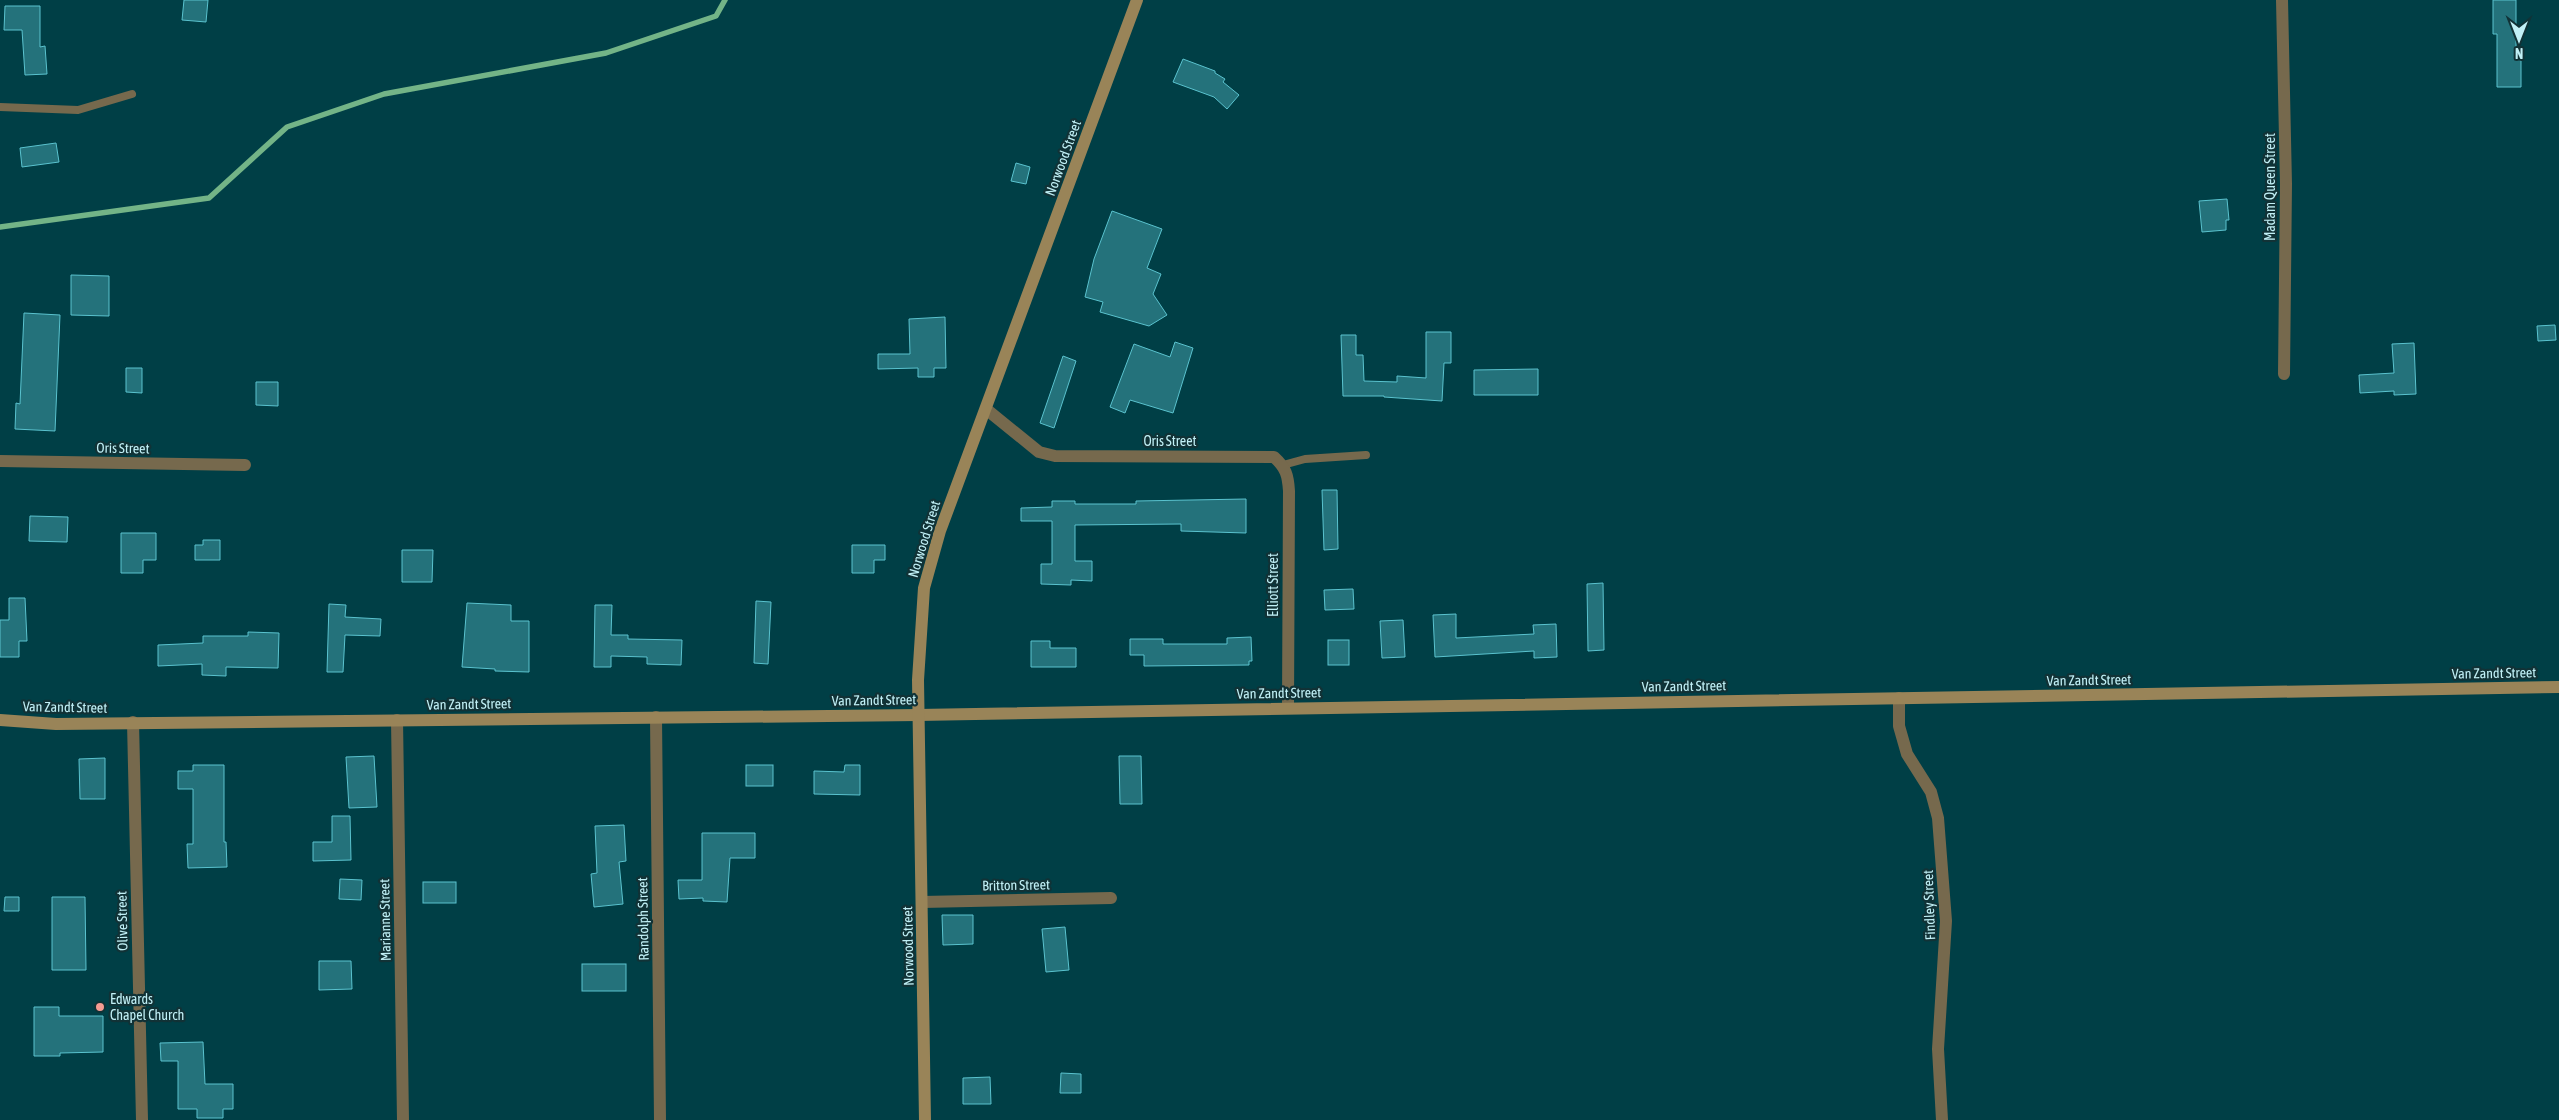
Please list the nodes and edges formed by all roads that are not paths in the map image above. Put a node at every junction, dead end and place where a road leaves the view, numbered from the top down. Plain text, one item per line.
1 (1137, 0) edge
2 (2282, 0) edge
3 (132, 94) dead end
4 (0, 107) edge
5 (2284, 374) dead end
6 (986, 409) junction
7 (1366, 455) dead end
8 (0, 461) edge
9 (246, 465) dead end
10 (1282, 465) junction
11 (2559, 687) edge
12 (1899, 698) junction
13 (1288, 708) junction
14 (918, 715) junction
15 (656, 717) junction
16 (0, 720) edge
17 (397, 720) junction
18 (133, 722) junction
19 (1111, 898) dead end
20 (922, 902) junction
21 (142, 1120) edge
22 (403, 1120) edge
23 (660, 1120) edge
24 (925, 1120) edge
25 (1942, 1120) edge

1 - 6 street, Norwood Street
2 - 5 street, Madam Queen Street
3 - 4 lane
6 - 10 street, Oris Street
6 - 14 street, Norwood Street
7 - 10 lane
8 - 9 street, Oris Street
10 - 13 street, Elliott Street
11 - 12 street, Van Zandt Street
12 - 13 street, Van Zandt Street
12 - 25 street, Findley Street
13 - 14 street, Van Zandt Street
14 - 15 street, Van Zandt Street
14 - 20 street, Norwood Street
15 - 17 street, Van Zandt Street
15 - 23 street, Randolph Street
16 - 18 street, Van Zandt Street
17 - 18 street, Van Zandt Street
17 - 22 street, Marianne Street
18 - 21 street, Olive Street
19 - 20 street, Britton Street
20 - 24 street, Norwood Street

